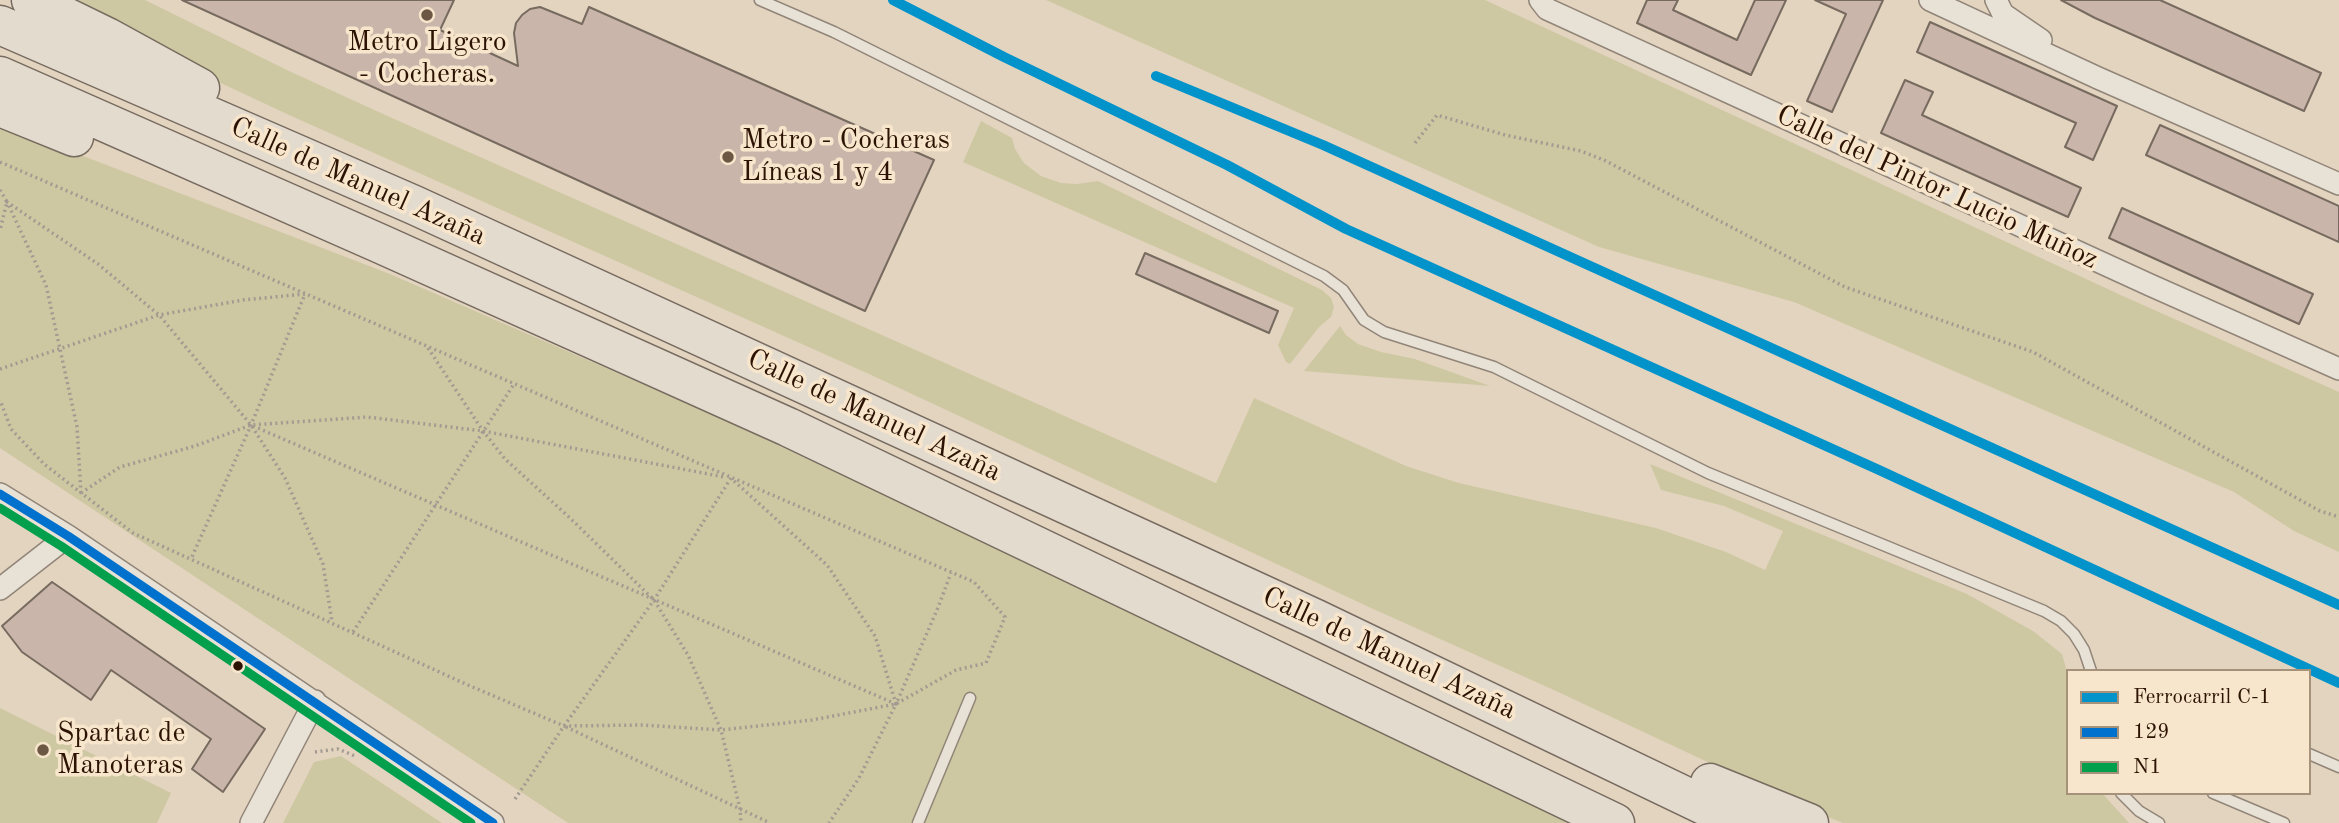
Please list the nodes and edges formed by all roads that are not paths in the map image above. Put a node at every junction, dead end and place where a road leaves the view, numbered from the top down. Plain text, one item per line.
1 (31, 0) edge
2 (760, 0) edge
3 (1527, 0) edge
4 (1930, 0) edge
5 (1996, 0) edge
6 (1543, 5) edge
7 (0, 25) edge
8 (0, 76) edge
9 (2098, 78) junction
10 (0, 107) edge
11 (2339, 184) edge
12 (414, 205) junction
13 (334, 224) junction
14 (2339, 369) edge
15 (0, 494) edge
16 (68, 536) junction
17 (0, 589) edge
18 (1316, 619) junction
19 (2090, 669) edge
20 (970, 698) dead end
21 (314, 701) junction
22 (2311, 755) edge
23 (2339, 767) edge
24 (2123, 795) edge
25 (2218, 795) edge
26 (251, 823) edge
27 (493, 823) edge
28 (918, 823) edge
29 (1615, 823) edge
30 (1741, 823) edge
31 (1809, 823) edge
32 (2159, 823) edge
33 (2284, 823) edge

1 - 12 highway
2 - 19 lane
3 - 6 street, Calle del Pintor Lucio Muñoz
4 - 9 street
5 - 9 street
6 - 14 street, Calle del Pintor Lucio Muñoz
7 - 12 highway, Calle de Manuel Azaña
8 - 13 highway, Calle de Manuel Azaña
9 - 11 street
10 - 13 highway
12 - 18 highway, Calle de Manuel Azaña
13 - 29 highway, Calle de Manuel Azaña
15 - 16 street
16 - 17 street
16 - 21 street
18 - 30 highway, Calle de Manuel Azaña
18 - 31 highway
20 - 28 lane
21 - 26 street
21 - 27 street
22 - 23 lane
24 - 32 lane
25 - 33 lane

